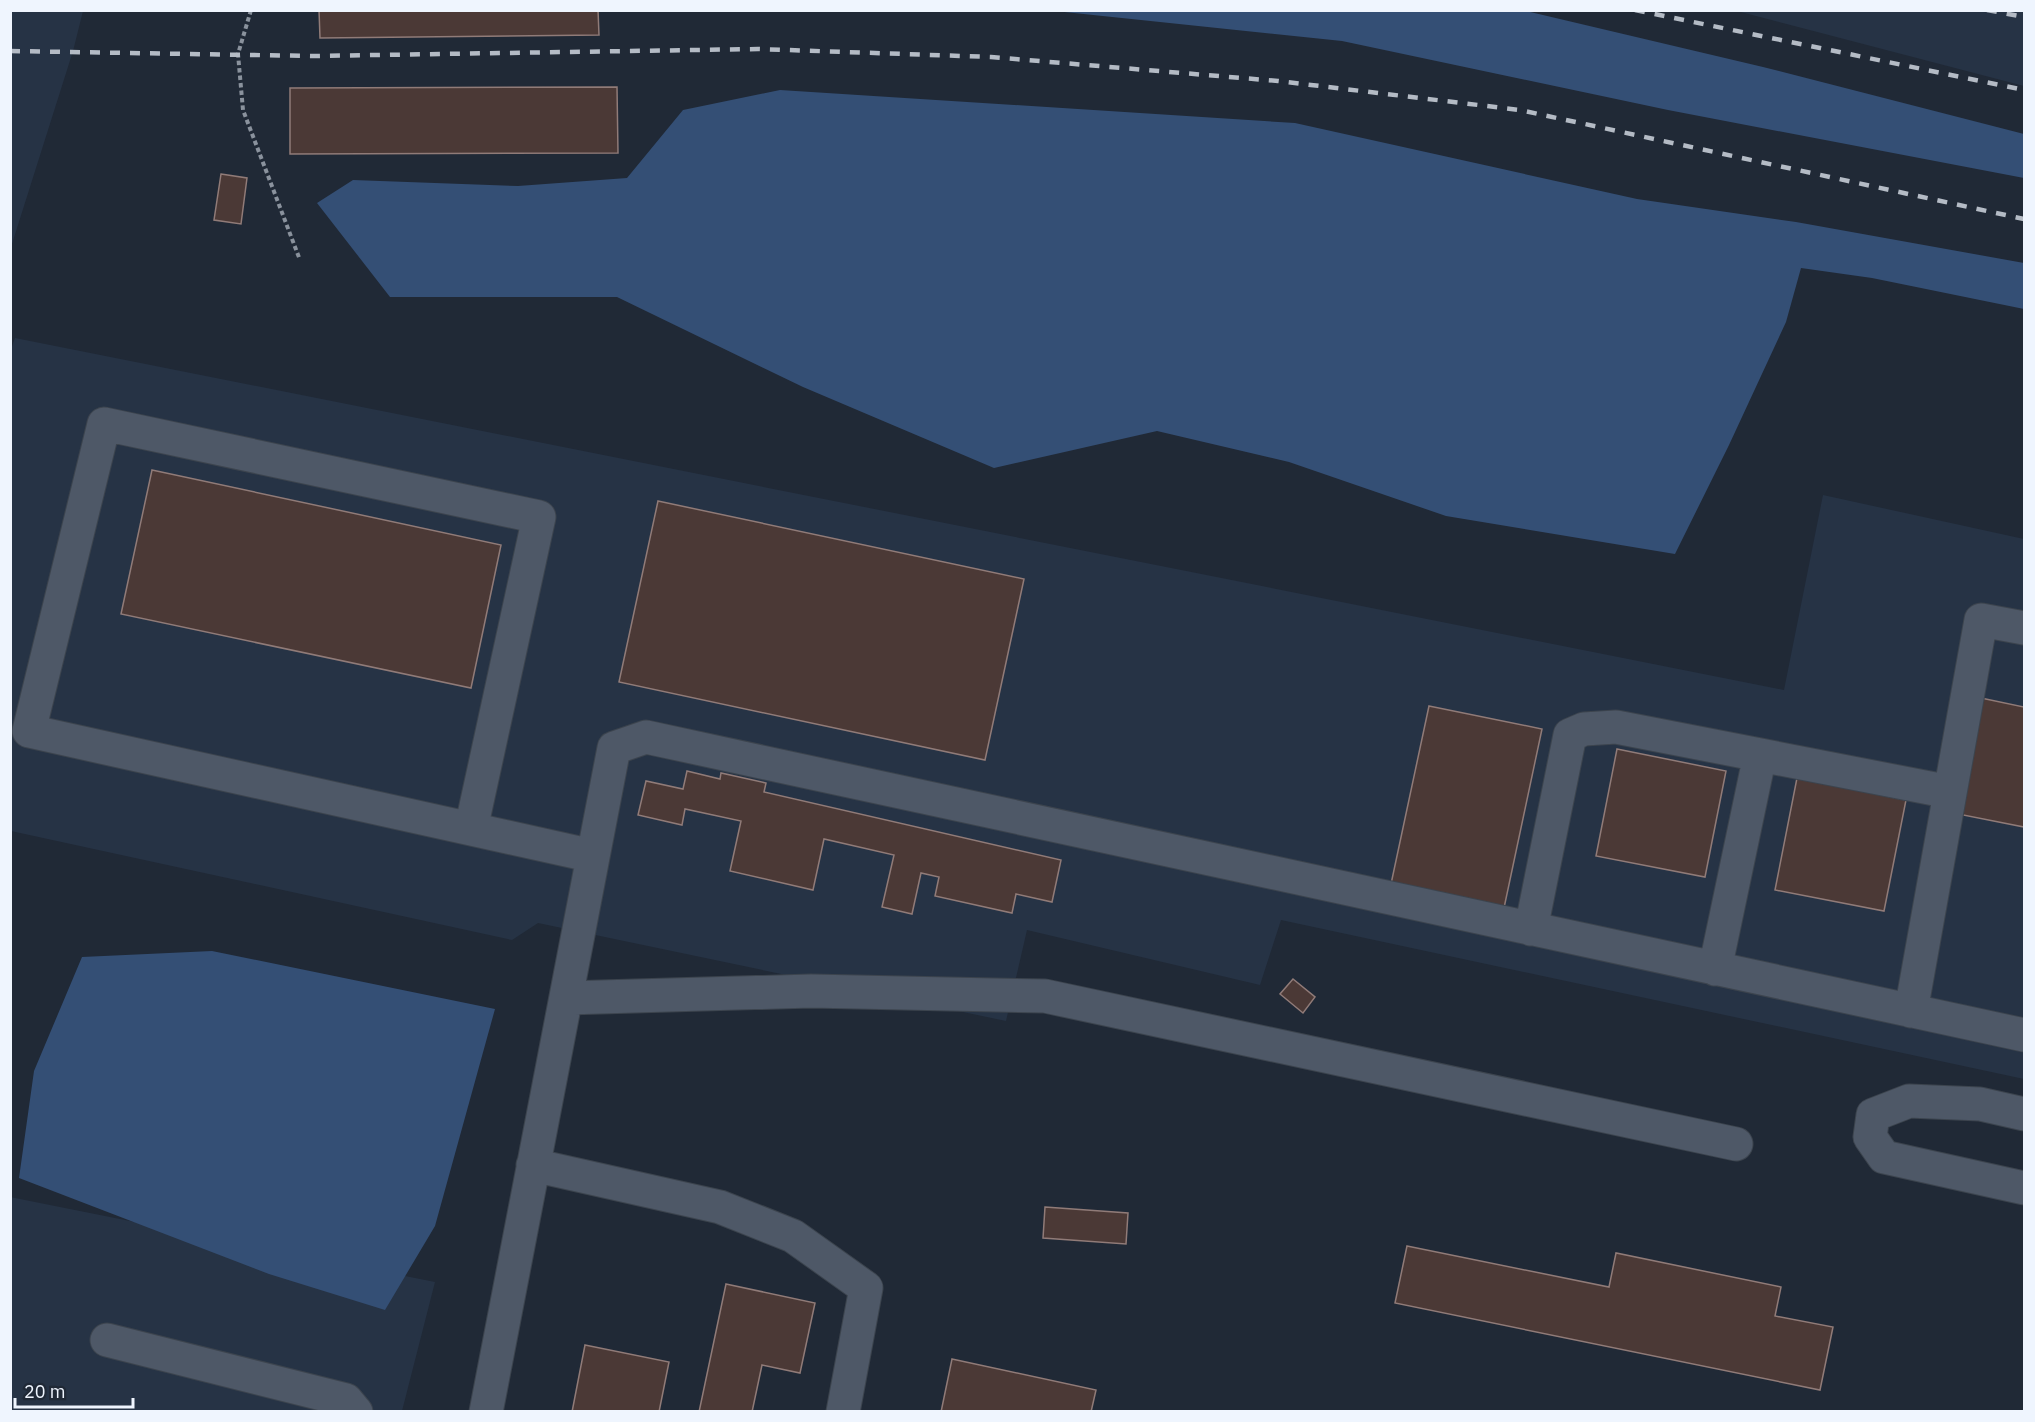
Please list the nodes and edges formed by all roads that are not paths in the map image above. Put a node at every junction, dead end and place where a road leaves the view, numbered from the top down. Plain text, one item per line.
1 (2025, 628) edge
2 (1760, 755) junction
3 (1950, 792) junction
4 (471, 829) junction
5 (593, 856) junction
6 (1531, 929) junction
7 (1715, 969) junction
8 (566, 998) junction
9 (1911, 1011) junction
10 (2025, 1035) edge
11 (2025, 1114) edge
12 (1736, 1144) dead end
13 (533, 1165) junction
14 (2025, 1188) edge
15 (106, 1340) dead end
16 (356, 1412) edge
17 (486, 1412) edge
18 (843, 1412) edge

1 - 3 lane
2 - 3 lane
2 - 6 lane
2 - 7 lane
3 - 9 lane
4 - 4 lane
4 - 5 lane
5 - 6 lane
5 - 8 lane
6 - 7 lane
7 - 9 lane
8 - 12 lane
8 - 13 lane
9 - 10 lane
11 - 14 lane
13 - 17 lane
13 - 18 lane
15 - 16 lane

